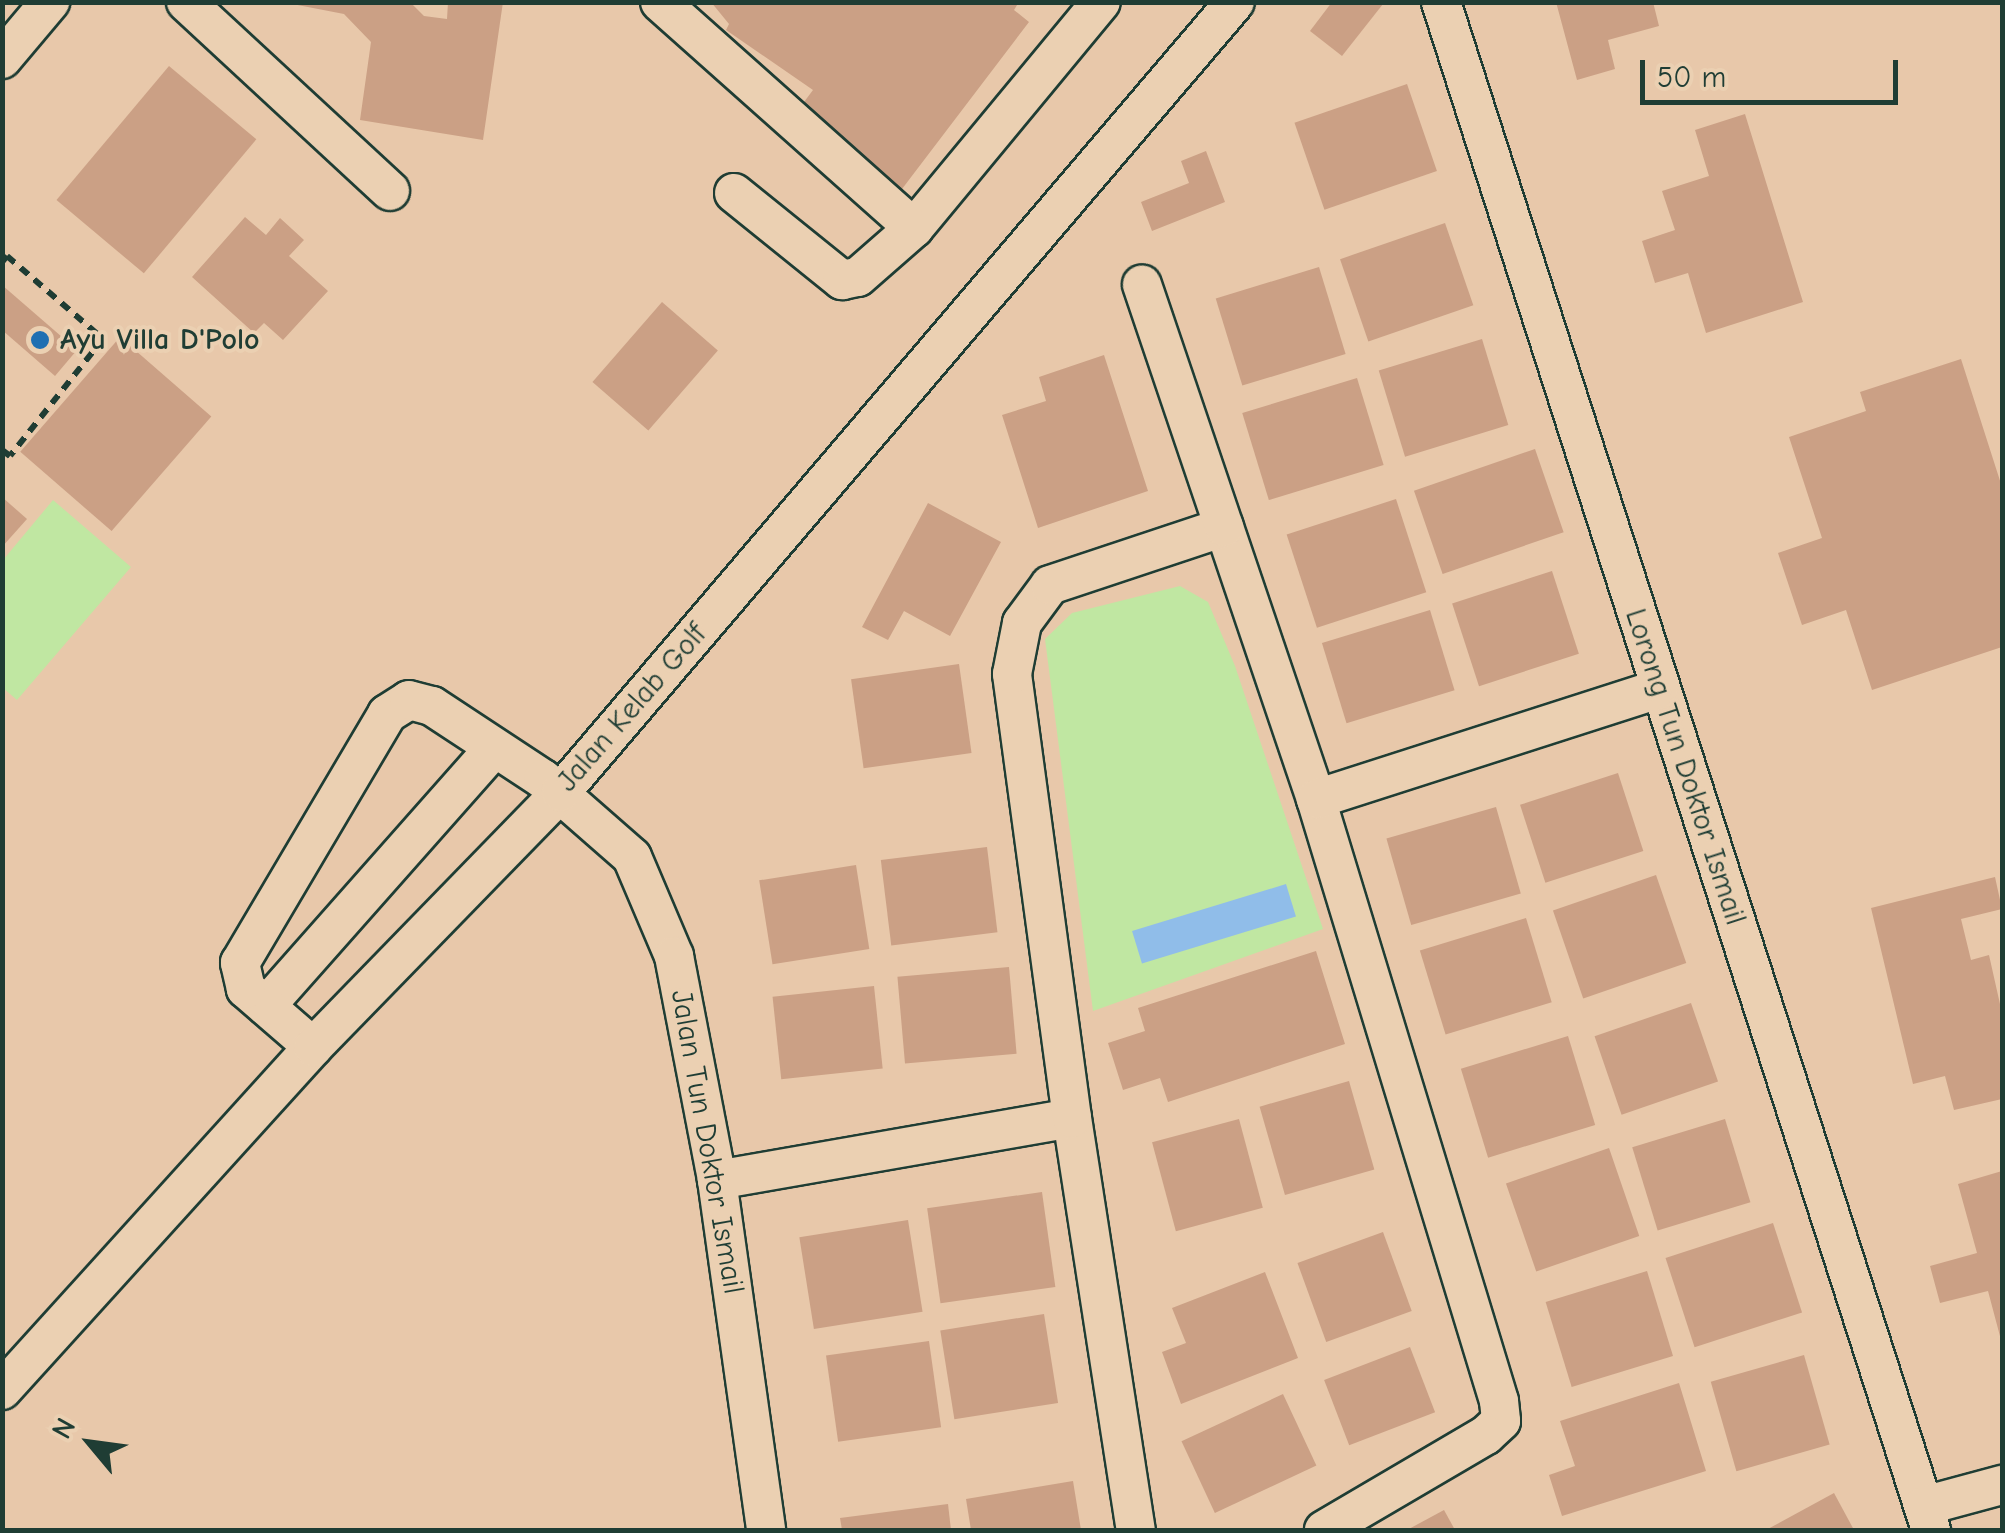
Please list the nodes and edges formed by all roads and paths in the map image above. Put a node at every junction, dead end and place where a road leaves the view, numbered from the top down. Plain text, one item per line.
1 (50, 2) edge
2 (186, 2) edge
3 (660, 2) edge
4 (1101, 2) edge
5 (1236, 2) edge
6 (1441, 2) edge
7 (2, 58) edge
8 (390, 191) dead end
9 (734, 193) dead end
10 (914, 228) junction
11 (2, 262) edge
12 (1142, 284) dead end
13 (2, 450) edge
14 (1224, 527) junction
15 (1659, 689) junction
16 (494, 748) junction
17 (561, 792) junction
18 (1316, 800) junction
19 (266, 1006) junction
20 (313, 1047) junction
21 (1072, 1118) junction
22 (717, 1180) junction
23 (2, 1390) edge
24 (2002, 1484) edge
25 (1927, 1518) edge
26 (766, 1530) edge
27 (1136, 1530) edge
28 (1324, 1530) edge

1 - 7 street
2 - 8 street
3 - 10 street
4 - 10 street
5 - 17 street, Jalan Kelab Golf
6 - 15 street, Lorong Tun Doktor Ismail
9 - 10 street
11 - 13 path
12 - 14 street
14 - 18 street
14 - 21 street
15 - 18 street
15 - 25 street, Lorong Tun Doktor Ismail
16 - 17 street, Jalan Tun Doktor Ismail
16 - 19 street
16 - 19 street, Jalan Tun Doktor Ismail
17 - 20 street, Jalan Kelab Golf
17 - 22 street, Jalan Tun Doktor Ismail
18 - 28 street
19 - 20 street, Jalan Tun Doktor Ismail
20 - 23 street, Jalan Kelab Golf
21 - 22 street
21 - 27 street
22 - 26 street, Jalan Tun Doktor Ismail
24 - 25 street

